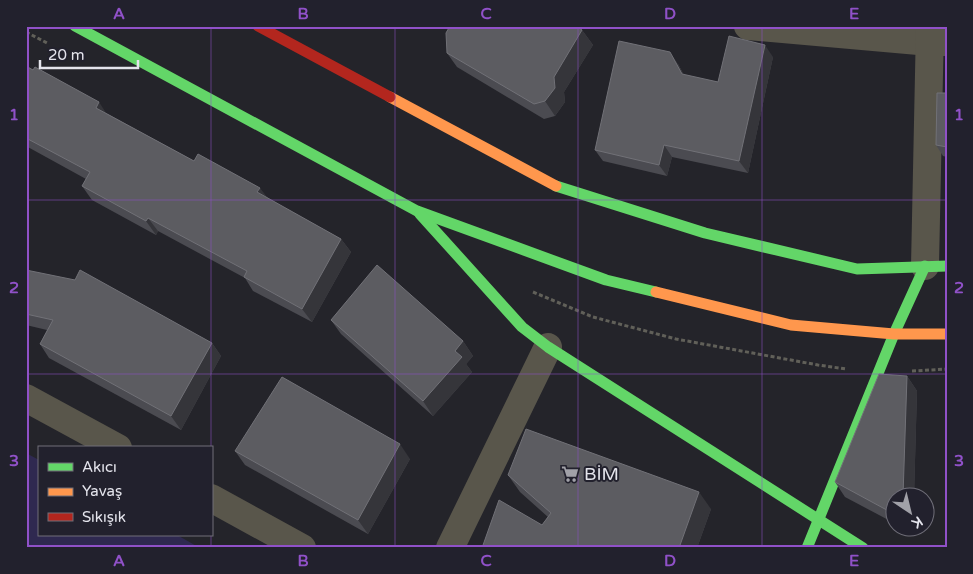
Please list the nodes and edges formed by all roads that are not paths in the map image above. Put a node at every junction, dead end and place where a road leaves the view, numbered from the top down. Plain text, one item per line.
1 (75, 26) edge
2 (258, 26) edge
3 (748, 26) edge
4 (935, 37) edge
5 (417, 211) junction
6 (936, 266) edge
7 (894, 334) junction
8 (947, 334) edge
9 (548, 347) junction
10 (26, 398) edge
11 (114, 446) edge
12 (212, 499) edge
13 (818, 521) junction
14 (302, 548) edge
15 (450, 548) edge
16 (807, 548) edge
17 (863, 548) edge

1 - 5 main road
2 - 6 main road
3 - 4 street
4 - 6 street
5 - 7 main road
5 - 9 main road
6 - 7 main road
7 - 8 main road
7 - 13 main road
9 - 13 main road
9 - 15 street
10 - 11 street
12 - 14 street
13 - 16 main road
13 - 17 main road

